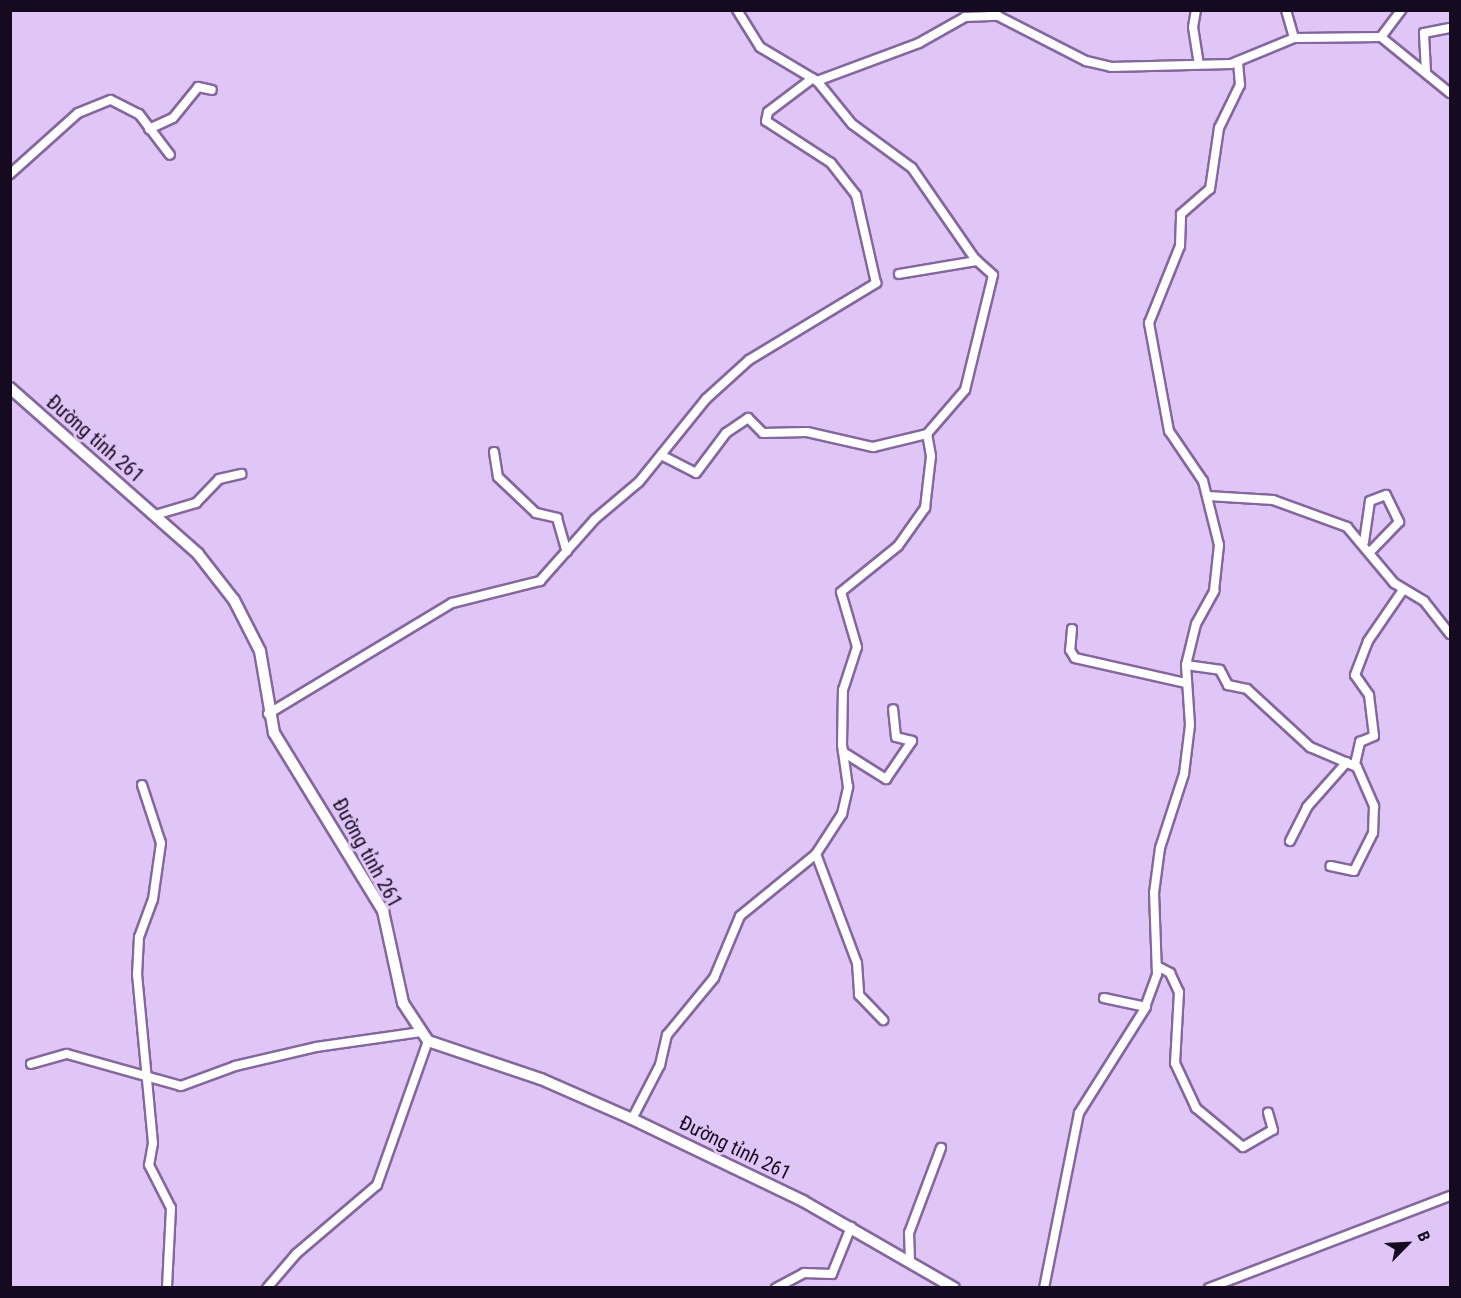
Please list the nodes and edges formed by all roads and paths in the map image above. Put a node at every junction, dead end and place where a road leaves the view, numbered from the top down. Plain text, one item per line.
1 (737, 10) edge
2 (1196, 10) edge
3 (1286, 10) edge
4 (1401, 10) edge
5 (1450, 28) edge
6 (1381, 37) junction
7 (1294, 38) junction
8 (1238, 62) junction
9 (1199, 64) junction
10 (1426, 72) junction
11 (815, 80) junction
12 (212, 90) dead end
13 (1450, 93) edge
14 (148, 129) junction
15 (170, 156) dead end
16 (10, 174) edge
17 (977, 261) junction
18 (899, 274) dead end
19 (10, 388) edge
20 (927, 434) junction
21 (494, 452) dead end
22 (661, 455) junction
23 (241, 474) dead end
24 (1208, 496) junction
25 (154, 515) junction
26 (1364, 542) junction
27 (1371, 551) junction
28 (567, 552) junction
29 (1403, 590) junction
30 (1072, 629) dead end
31 (1450, 634) edge
32 (1186, 665) junction
33 (1186, 683) junction
34 (893, 709) dead end
35 (268, 714) junction
36 (843, 752) junction
37 (1351, 763) junction
38 (142, 785) dead end
39 (1290, 841) dead end
40 (816, 854) junction
41 (1331, 866) dead end
42 (1157, 966) junction
43 (1104, 998) dead end
44 (1146, 1007) junction
45 (883, 1020) dead end
46 (425, 1037) junction
47 (31, 1064) dead end
48 (146, 1073) junction
49 (1268, 1113) dead end
50 (632, 1119) junction
51 (941, 1148) dead end
52 (1450, 1197) edge
53 (851, 1227) junction
54 (910, 1261) junction
55 (167, 1287) edge
56 (267, 1287) edge
57 (776, 1287) edge
58 (954, 1287) edge
59 (1044, 1287) edge
60 (1209, 1287) edge

1 - 11 street
2 - 9 street
3 - 7 street
4 - 6 street
5 - 10 street
6 - 7 street
6 - 10 street
7 - 8 street
8 - 9 street
8 - 24 street
9 - 11 street
10 - 13 street
11 - 17 street
11 - 22 street
12 - 14 street
14 - 15 street
14 - 16 street
17 - 18 street
17 - 20 street
19 - 25 main road, Đường tỉnh 261
20 - 22 street
20 - 36 street
21 - 28 street
22 - 28 street
23 - 25 street
24 - 26 street
24 - 32 street
25 - 35 main road, Đường tỉnh 261
26 - 27 street
26 - 27 street
27 - 29 street
28 - 35 street
29 - 31 street
29 - 37 street
30 - 33 street
32 - 33 street
32 - 37 street
33 - 42 street
34 - 36 street
35 - 46 main road, Đường tỉnh 261
36 - 40 street
37 - 39 street
37 - 41 street
38 - 48 street
40 - 45 street
40 - 50 street
42 - 44 street
42 - 49 street
43 - 44 street
44 - 59 street
46 - 48 street
46 - 50 main road, Đường tỉnh 261
46 - 56 street
47 - 48 street
48 - 55 street
50 - 53 main road, Đường tỉnh 261
51 - 54 street
52 - 60 street
53 - 54 main road, Đường tỉnh 261
53 - 57 street
54 - 58 main road, Đường tỉnh 261

